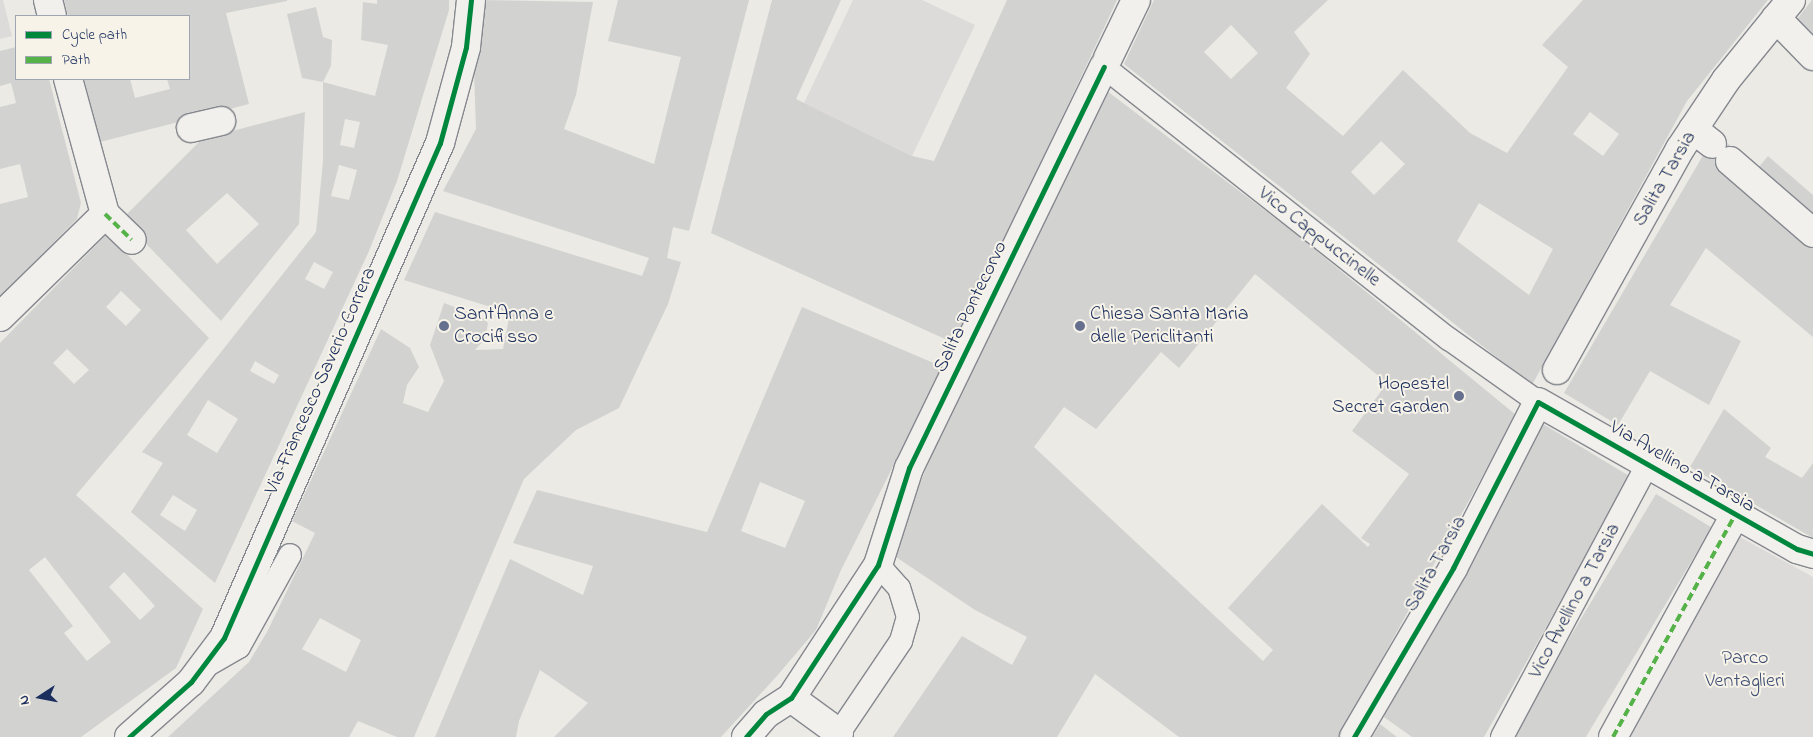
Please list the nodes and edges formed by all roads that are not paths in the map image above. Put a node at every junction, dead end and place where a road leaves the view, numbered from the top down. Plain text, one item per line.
1 (48, 0) edge
2 (471, 0) edge
3 (1136, 0) edge
4 (1783, 9) edge
5 (52, 15) edge
6 (1813, 56) edge
7 (1106, 63) junction
8 (68, 80) edge
9 (221, 121) dead end
10 (191, 128) dead end
11 (1712, 145) junction
12 (104, 214) junction
13 (1813, 233) edge
14 (132, 240) dead end
15 (0, 317) edge
16 (1556, 370) dead end
17 (1538, 402) junction
18 (1648, 464) junction
19 (1735, 515) junction
20 (1813, 554) edge
21 (290, 555) dead end
22 (878, 566) junction
23 (206, 666) junction
24 (791, 698) junction
25 (837, 735) edge
26 (129, 737) edge
27 (746, 737) edge
28 (1354, 737) edge
29 (1502, 737) edge
30 (1613, 737) edge

1 - 5 street
2 - 23 street, Via Francesco Saverio Correra
3 - 7 street, Salita Pontecorvo
4 - 6 street
4 - 11 street, Salita Tarsia
7 - 17 lane, Vico Cappuccinelle
7 - 22 street, Salita Pontecorvo
8 - 12 street
9 - 10 street
11 - 13 street
11 - 16 street, Salita Tarsia
12 - 14 street
12 - 15 street
17 - 18 street, Via Avellino a Tarsia
17 - 28 street, Salita Tarsia
18 - 19 street, Via Avellino a Tarsia
18 - 29 lane, Vico Avellino a Tarsia
19 - 20 street, Via Avellino a Tarsia
19 - 30 street
21 - 23 lane
22 - 24 street, Salita Pontecorvo
22 - 25 lane
23 - 26 street, Via Francesco Saverio Correra
24 - 25 street
24 - 27 street

